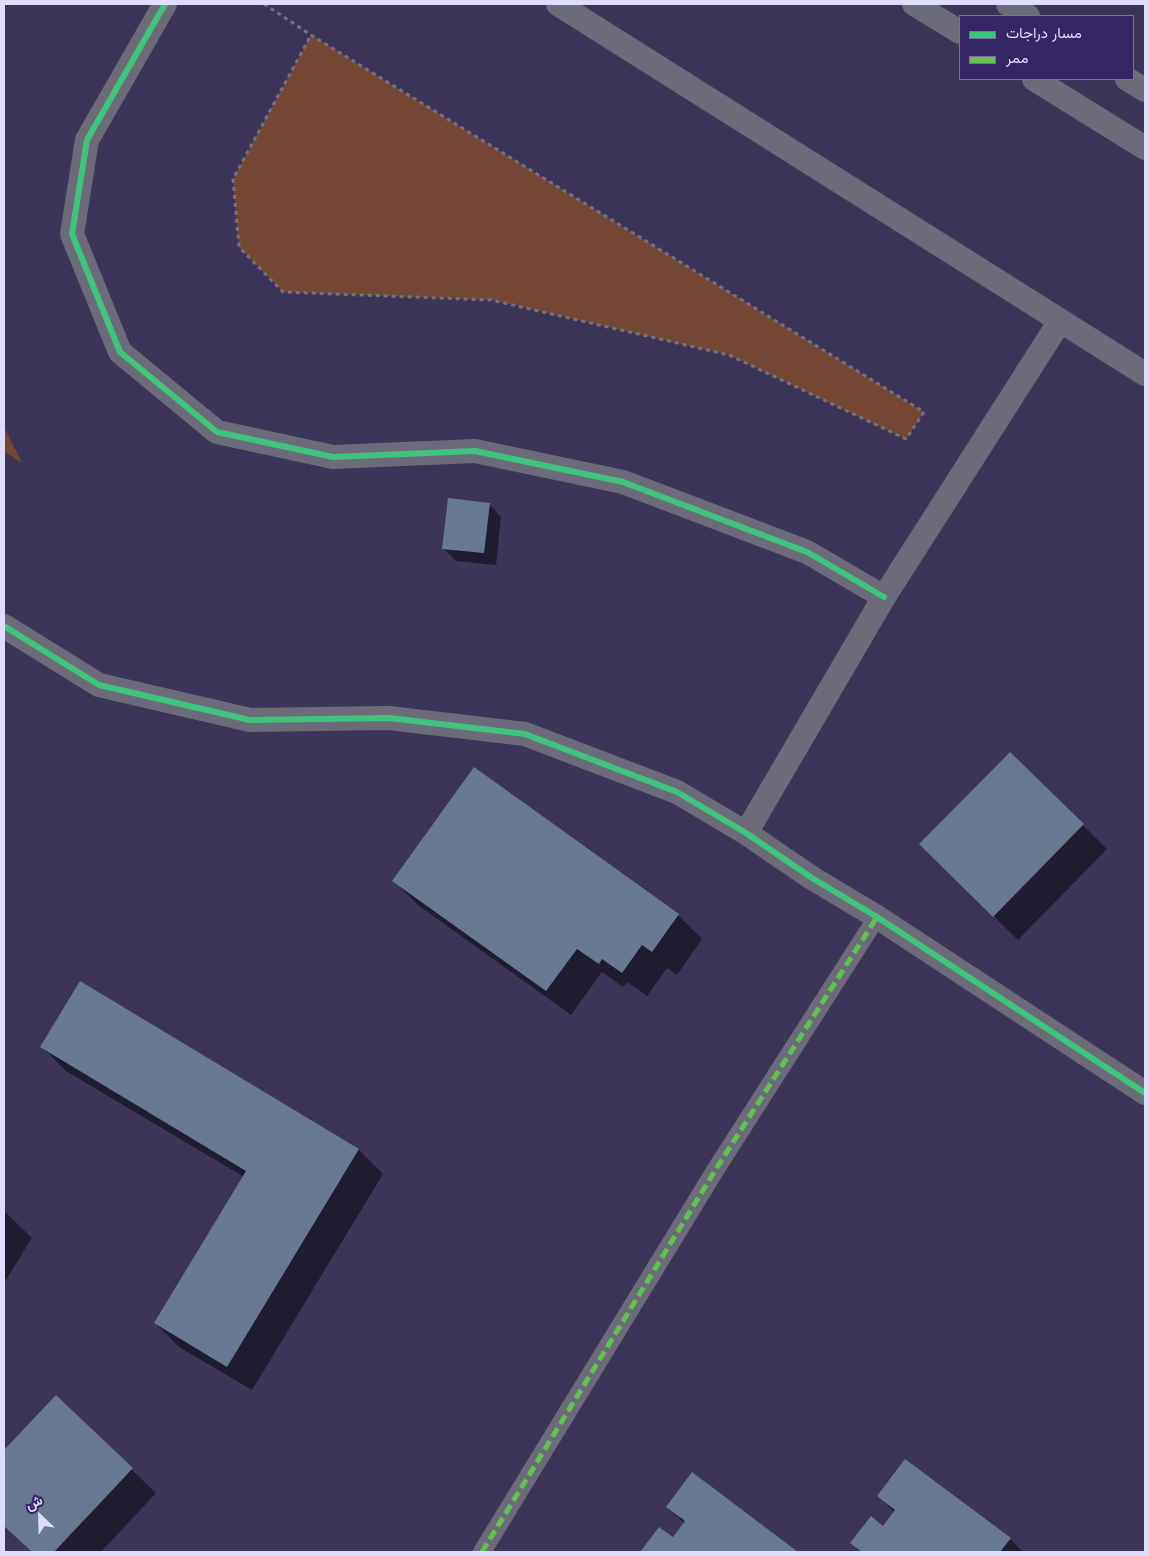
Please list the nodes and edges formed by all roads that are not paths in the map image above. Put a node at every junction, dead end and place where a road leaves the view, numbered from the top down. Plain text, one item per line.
1 (165, 4) edge
2 (558, 4) edge
3 (914, 4) edge
4 (1008, 4) edge
5 (1026, 15) edge
6 (959, 31) edge
7 (1036, 80) edge
8 (1129, 80) edge
9 (1145, 90) edge
10 (1145, 148) edge
11 (1060, 321) junction
12 (1145, 374) edge
13 (884, 597) junction
14 (4, 626) edge
15 (746, 833) junction
16 (877, 917) junction
17 (1145, 1093) edge
18 (482, 1552) edge

1 - 13 street
2 - 11 street
3 - 6 street
4 - 5 street
7 - 10 street
8 - 9 street
11 - 12 street
11 - 13 street
13 - 15 street
14 - 15 street
15 - 16 street
16 - 17 street
16 - 18 street

